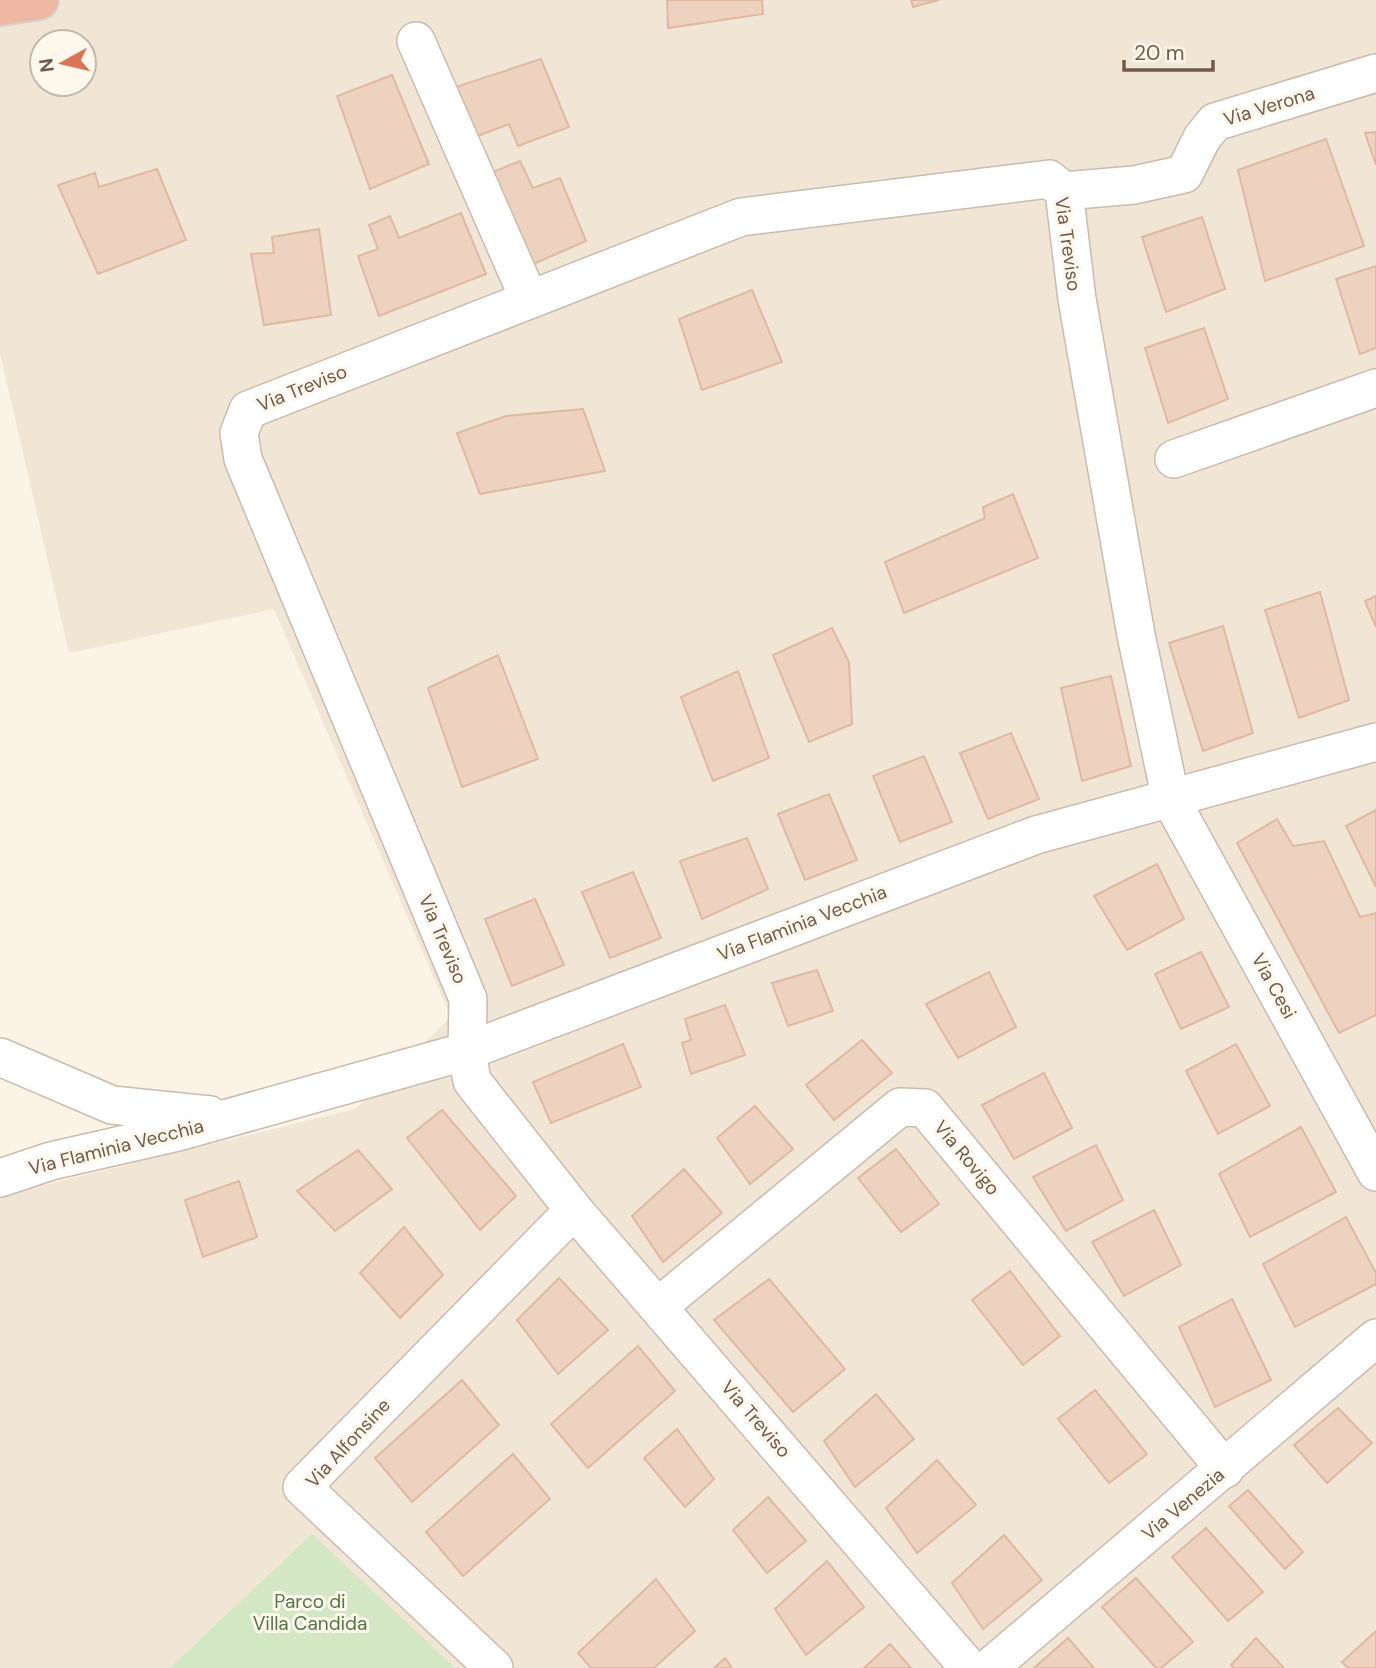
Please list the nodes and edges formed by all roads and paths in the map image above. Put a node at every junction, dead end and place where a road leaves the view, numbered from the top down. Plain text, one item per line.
1 (39, 0) edge
2 (0, 6) edge
3 (416, 41) dead end
4 (1376, 73) edge
5 (1064, 191) junction
6 (529, 299) junction
7 (1376, 388) edge
8 (1174, 459) dead end
9 (1376, 741) edge
10 (1171, 800) junction
11 (467, 1051) junction
12 (0, 1057) edge
13 (232, 1117) junction
14 (1376, 1172) edge
15 (0, 1178) edge
16 (574, 1210) junction
17 (659, 1306) junction
18 (1376, 1338) edge
19 (1224, 1469) junction
20 (494, 1668) edge
21 (969, 1668) edge
22 (989, 1668) edge

1 - 2 highway
3 - 6 street
4 - 5 street, Via Verona
5 - 6 street, Via Treviso
5 - 10 street, Via Treviso
6 - 11 street, Via Treviso
7 - 8 street
9 - 10 street, Via Flaminia Vecchia
10 - 11 street, Via Flaminia Vecchia
10 - 14 street, Via Cesi
11 - 13 street, Via Flaminia Vecchia
11 - 16 street, Via Treviso
12 - 13 street, Via Flaminia Vecchia
13 - 15 street, Via Flaminia Vecchia
16 - 17 street, Via Treviso
16 - 20 street, Via Alfonsine
17 - 19 street, Via Rovigo
17 - 21 street, Via Treviso
18 - 19 street, Via Venezia
19 - 22 street, Via Venezia

